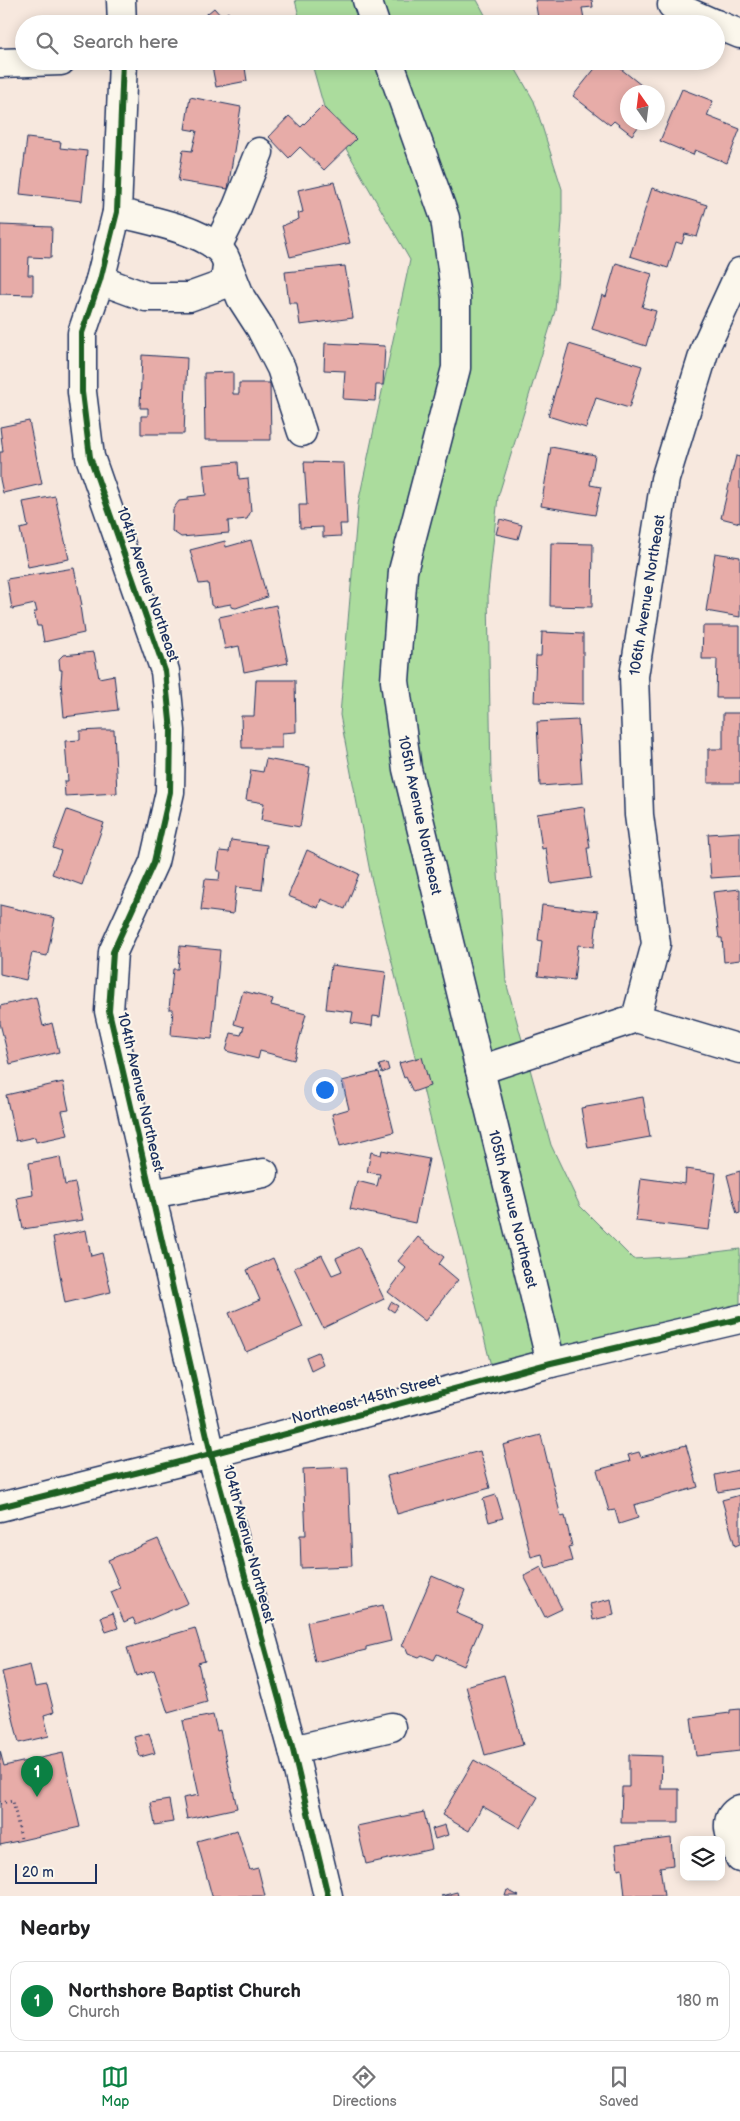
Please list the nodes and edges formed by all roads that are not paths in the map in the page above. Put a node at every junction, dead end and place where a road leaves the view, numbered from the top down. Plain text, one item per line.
1 (121, 0) edge
2 (367, 0) edge
3 (672, 6) dead end
4 (122, 15) edge
5 (372, 15) edge
6 (694, 15) edge
7 (725, 28) edge
8 (740, 34) edge
9 (0, 62) edge
10 (15, 62) edge
11 (124, 70) edge
12 (392, 70) edge
13 (259, 152) dead end
14 (117, 212) junction
15 (222, 255) junction
16 (740, 272) edge
17 (100, 280) junction
18 (302, 432) dead end
19 (636, 1018) junction
20 (740, 1049) edge
21 (480, 1070) junction
22 (264, 1173) dead end
23 (151, 1194) junction
24 (740, 1319) edge
25 (551, 1363) junction
26 (211, 1454) junction
27 (0, 1507) edge
28 (391, 1727) dead end
29 (293, 1750) junction
30 (740, 1809) edge
31 (740, 1858) edge
32 (328, 1896) edge

1 - 4 street
2 - 5 street
3 - 6 street
7 - 8 street
9 - 10 street
11 - 14 street, 104th Avenue Northeast
12 - 21 street, 105th Avenue Northeast
13 - 15 street
14 - 15 street
14 - 17 street, 104th Avenue Northeast
15 - 17 street
15 - 18 street
16 - 19 street, 106th Avenue Northeast
17 - 23 street, 104th Avenue Northeast
19 - 20 street
19 - 21 street
21 - 25 street, 105th Avenue Northeast
22 - 23 street
23 - 26 street, 104th Avenue Northeast
24 - 25 street, Northeast 145th Street
25 - 26 street, Northeast 145th Street
26 - 27 street, Northeast 145th Street
26 - 29 street, 104th Avenue Northeast
28 - 29 street
29 - 32 street, 104th Avenue Northeast
30 - 31 street

